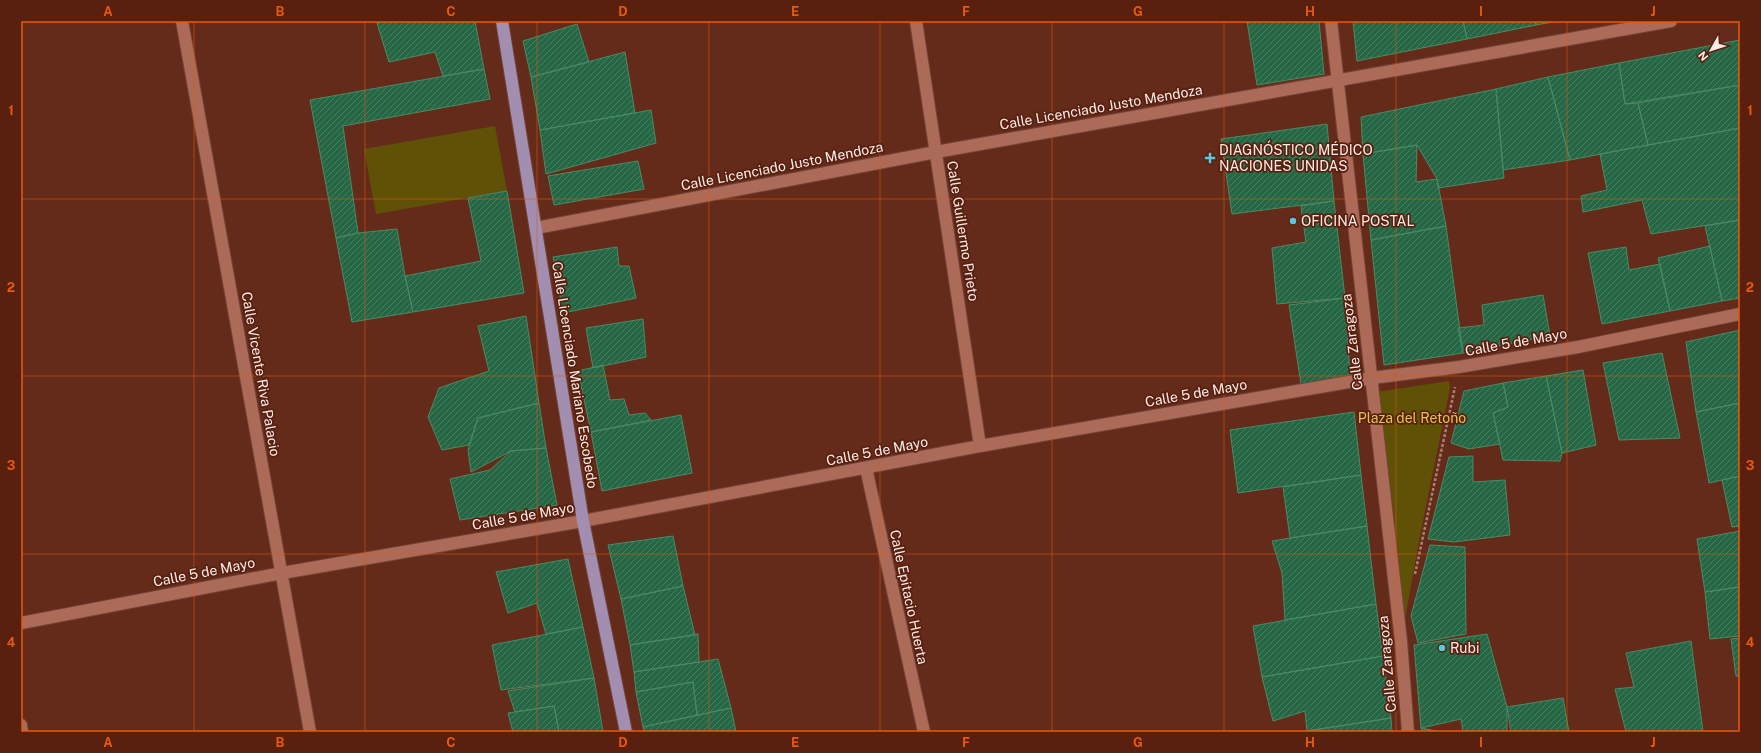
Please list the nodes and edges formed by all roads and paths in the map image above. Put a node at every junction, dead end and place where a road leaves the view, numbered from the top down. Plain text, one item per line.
1 (182, 21) edge
2 (502, 21) edge
3 (916, 21) edge
4 (1331, 21) edge
5 (1671, 21) edge
6 (1337, 80) junction
7 (936, 152) junction
8 (536, 228) junction
9 (1740, 314) edge
10 (1459, 367) junction
11 (1372, 378) junction
12 (980, 446) junction
13 (866, 468) junction
14 (583, 521) junction
15 (282, 573) junction
16 (1414, 580) dead end
17 (21, 623) edge
18 (21, 725) edge
19 (22, 732) edge
20 (310, 732) edge
21 (626, 732) edge
22 (924, 732) edge
23 (1408, 732) edge

1 - 15 street, Calle Vicente Riva Palacio
2 - 8 main road, Calle Licenciado Mariano Escobedo
3 - 7 street, Calle Guillermo Prieto
4 - 6 street, Calle Zaragoza
5 - 6 street, Calle Licenciado Justo Mendoza
6 - 7 street, Calle Licenciado Justo Mendoza
6 - 11 street, Calle Zaragoza
7 - 8 street, Calle Licenciado Justo Mendoza
7 - 12 street, Calle Guillermo Prieto
8 - 14 main road, Calle Licenciado Mariano Escobedo
9 - 10 street, Calle 5 de Mayo
10 - 11 street, Calle 5 de Mayo
10 - 16 path
11 - 12 street, Calle 5 de Mayo
11 - 23 street, Calle Zaragoza
12 - 13 street, Calle 5 de Mayo
13 - 14 street, Calle 5 de Mayo
13 - 22 street, Calle Epitacio Huerta
14 - 15 street, Calle 5 de Mayo
14 - 21 main road, Calle Licenciado Mariano Escobedo
15 - 17 street, Calle 5 de Mayo
15 - 20 street, Calle Vicente Riva Palacio
18 - 19 street

